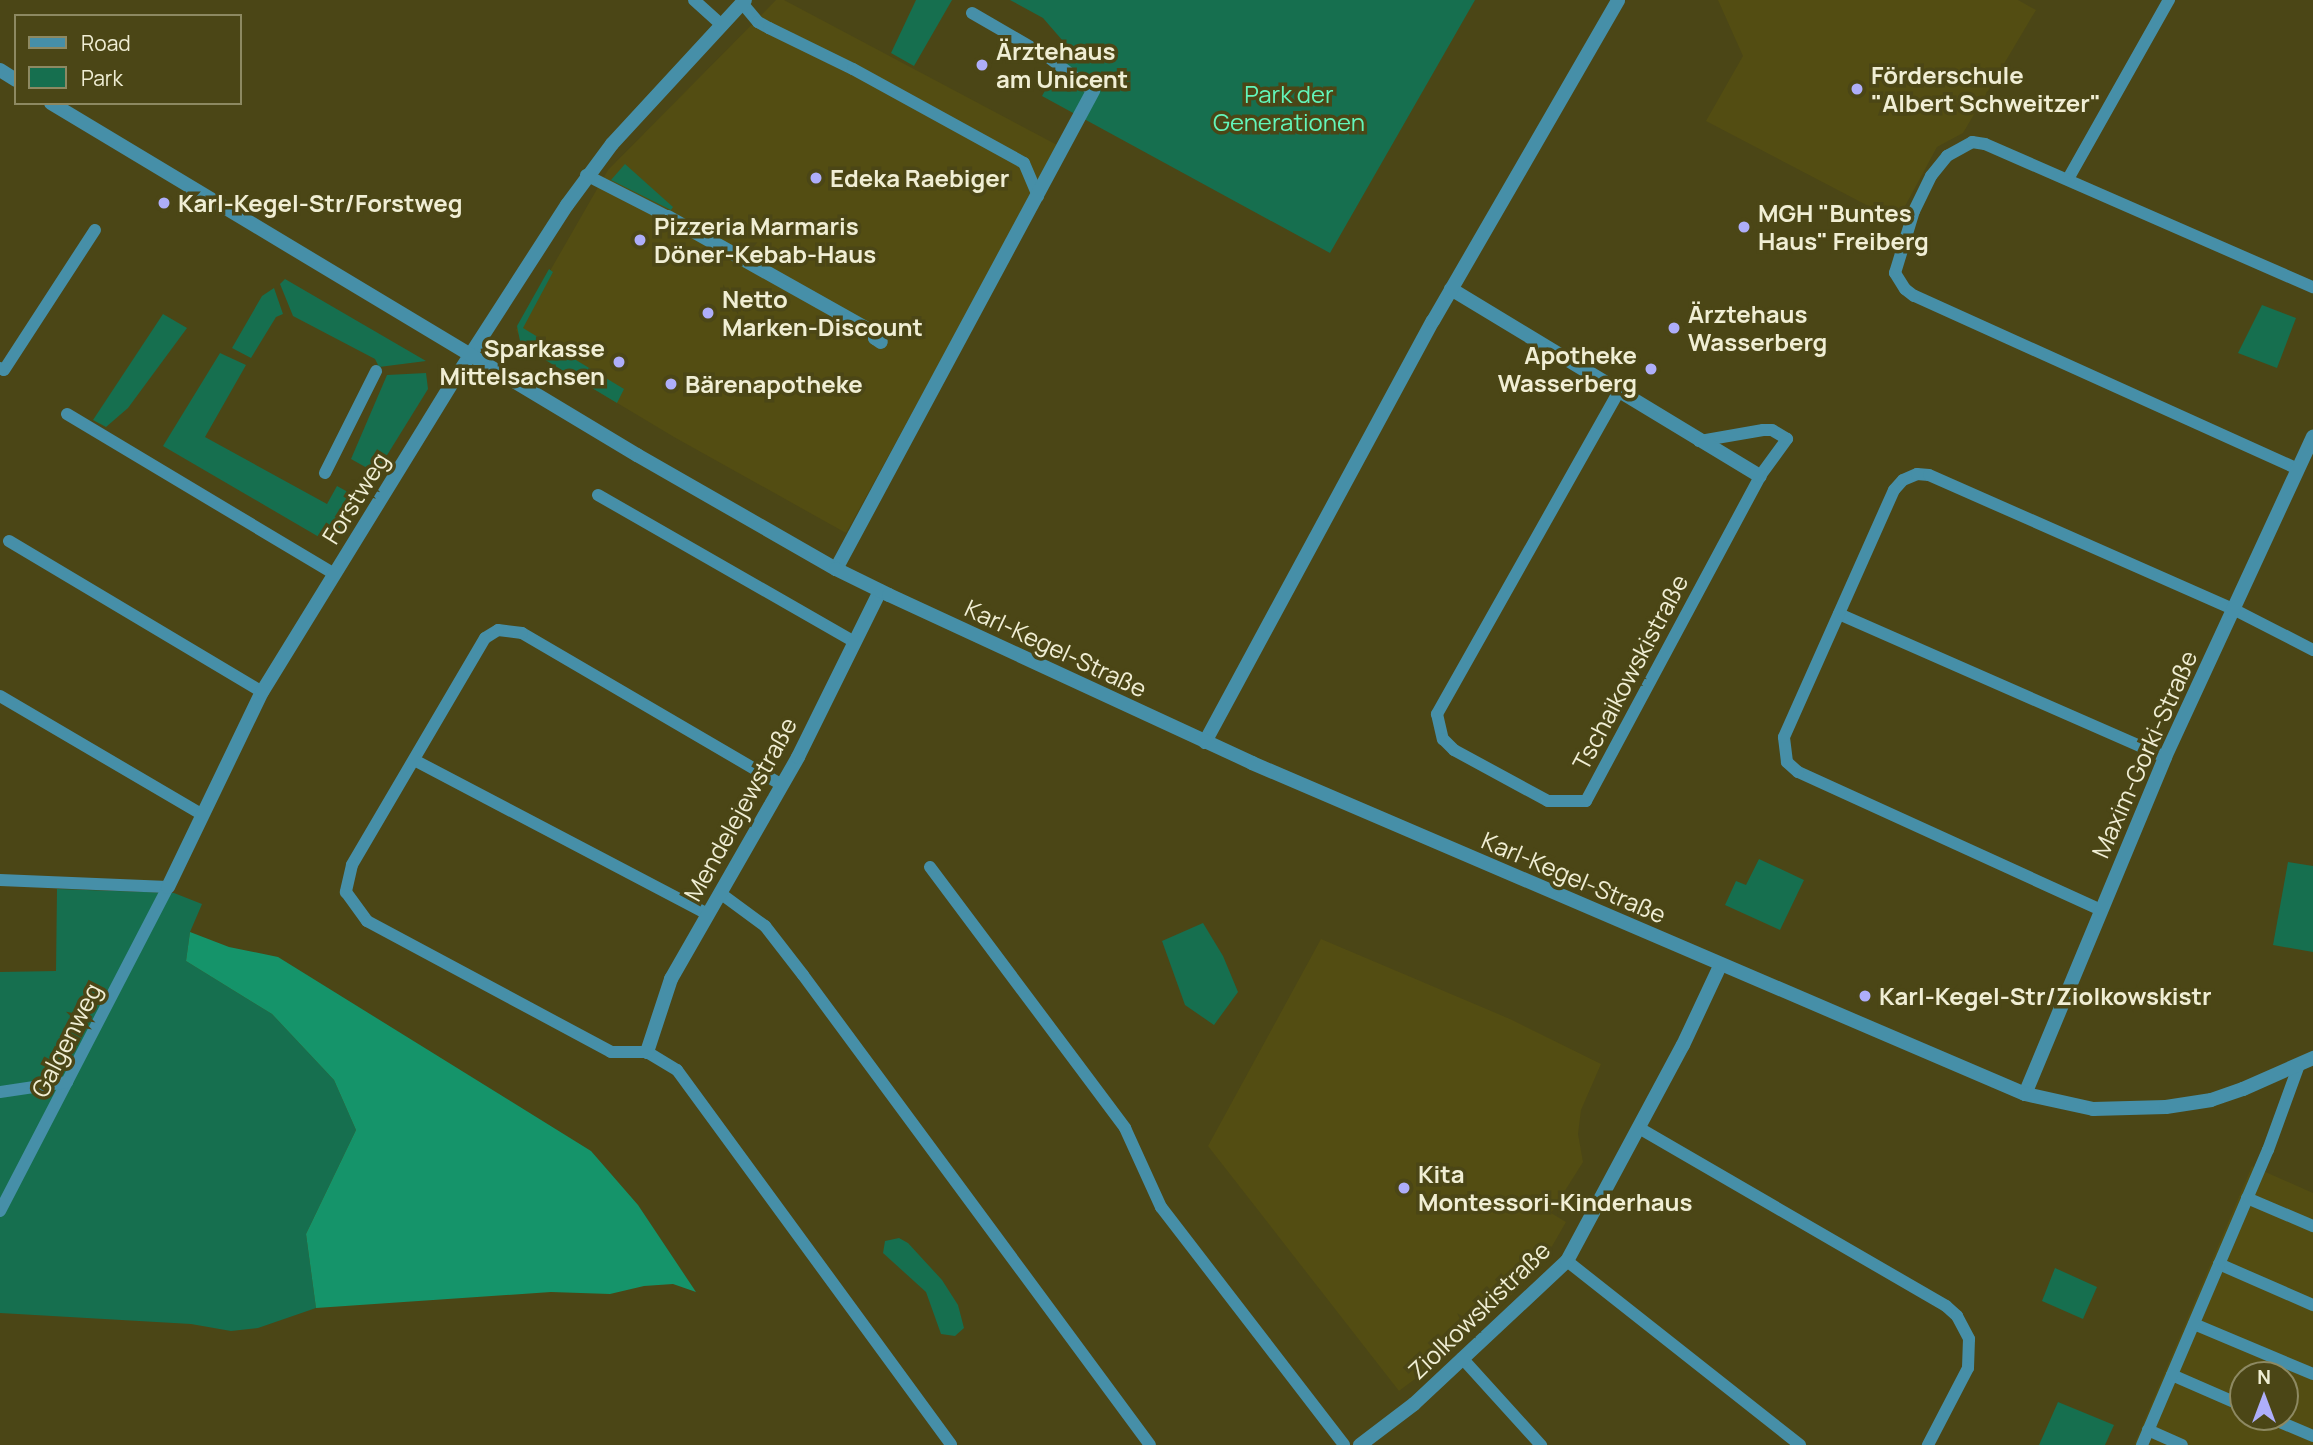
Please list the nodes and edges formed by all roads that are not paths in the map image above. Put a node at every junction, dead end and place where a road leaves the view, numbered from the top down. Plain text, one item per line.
1 (694, 0) edge
2 (1618, 0) edge
3 (2169, 0) edge
4 (743, 2) edge
5 (972, 13) dead end
6 (722, 24) junction
7 (1093, 91) joint
8 (54, 105) edge
9 (586, 175) junction
10 (2068, 179) junction
11 (1038, 196) junction
12 (668, 217) joint
13 (94, 230) dead end
14 (2313, 287) edge
15 (1451, 289) junction
16 (881, 342) dead end
17 (470, 354) junction
18 (0, 368) edge
19 (376, 371) dead end
20 (1619, 391) junction
21 (67, 414) dead end
22 (2313, 436) edge
23 (1699, 441) junction
24 (2298, 468) junction
25 (325, 473) dead end
26 (1760, 476) junction
27 (598, 495) dead end
28 (9, 541) dead end
29 (836, 569) junction
30 (334, 574) junction
31 (880, 591) junction
32 (2235, 610) junction
33 (1839, 614) junction
34 (855, 642) junction
35 (2313, 650) edge
36 (262, 692) junction
37 (0, 696) edge
38 (1205, 742) junction
39 (2165, 757) junction
40 (415, 761) junction
41 (782, 785) junction
42 (201, 814) junction
43 (930, 867) dead end
44 (0, 880) edge
45 (168, 887) junction
46 (720, 892) junction
47 (2101, 910) junction
48 (707, 914) junction
49 (1721, 964) junction
50 (647, 1052) junction
51 (2313, 1058) edge
52 (2299, 1065) junction
53 (67, 1082) junction
54 (0, 1092) edge
55 (2025, 1094) junction
56 (1639, 1128) junction
57 (2248, 1198) junction
58 (0, 1211) edge
59 (2313, 1226) edge
60 (1567, 1261) junction
61 (2219, 1264) junction
62 (2313, 1305) edge
63 (2194, 1324) junction
64 (1462, 1358) junction
65 (2313, 1374) edge
66 (2172, 1376) junction
67 (2229, 1400) edge
68 (2148, 1430) junction
69 (951, 1445) edge
70 (1150, 1445) edge
71 (1344, 1445) edge
72 (1360, 1445) edge
73 (1541, 1445) edge
74 (1800, 1445) edge
75 (1928, 1445) edge
76 (2142, 1445) edge
77 (2182, 1445) edge

1 - 6 lane
2 - 15 street
3 - 10 lane
4 - 6 street, Forstweg
4 - 11 lane
5 - 7 lane
6 - 9 street, Forstweg
7 - 11 street
8 - 17 street, Karl-Kegel-Straße
9 - 12 lane
9 - 17 street, Forstweg
10 - 14 lane
10 - 24 lane
11 - 29 street
12 - 16 street
13 - 18 lane
15 - 20 street
15 - 38 street
17 - 29 street, Karl-Kegel-Straße
17 - 30 street, Forstweg
19 - 25 lane
20 - 23 street
20 - 26 lane, Tschaikowskistraße
21 - 30 lane
22 - 24 street, Maxim-Gorki-Straße
23 - 26 street
23 - 26 lane
24 - 32 street, Maxim-Gorki-Straße
27 - 34 lane
28 - 36 lane
29 - 31 street, Karl-Kegel-Straße
30 - 36 street, Forstweg
31 - 34 street, Mendelejewstraße
31 - 38 street, Karl-Kegel-Straße
32 - 33 lane
32 - 35 lane
32 - 39 street, Maxim-Gorki-Straße
33 - 39 lane
33 - 47 lane
34 - 41 street, Mendelejewstraße
36 - 42 street, Forstweg
37 - 42 lane
38 - 49 street, Karl-Kegel-Straße
39 - 47 street, Maxim-Gorki-Straße
40 - 41 lane
40 - 48 lane
40 - 50 lane
41 - 46 street, Mendelejewstraße
42 - 45 street, Forstweg
43 - 71 lane
44 - 45 lane
45 - 53 lane, Galgenweg
46 - 48 street, Mendelejewstraße
46 - 70 lane
47 - 55 street, Maxim-Gorki-Straße
48 - 50 street, Mendelejewstraße
49 - 55 street, Karl-Kegel-Straße
49 - 56 street, Ziolkowskistraße
50 - 69 lane
51 - 52 street, Karl-Kegel-Straße
52 - 55 street, Karl-Kegel-Straße
52 - 57 lane
53 - 54 lane
53 - 58 lane, Galgenweg
56 - 60 street, Ziolkowskistraße
56 - 75 lane
57 - 59 lane
57 - 61 lane
60 - 64 street, Ziolkowskistraße
60 - 74 lane
61 - 62 lane
61 - 63 lane
63 - 65 lane
63 - 66 lane
64 - 72 street, Ziolkowskistraße
64 - 73 lane
66 - 67 lane
66 - 68 lane
68 - 76 lane
68 - 77 lane

